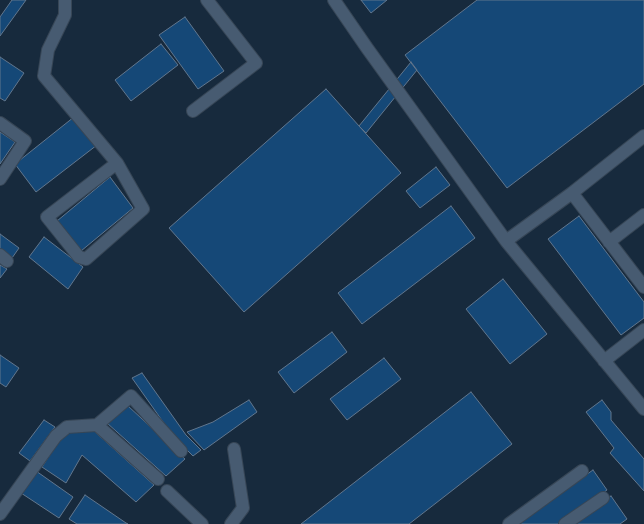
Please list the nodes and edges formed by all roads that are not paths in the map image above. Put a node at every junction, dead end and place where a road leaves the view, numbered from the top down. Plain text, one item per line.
1 (65, 0) edge
2 (207, 0) edge
3 (334, 0) edge
4 (193, 111) dead end
5 (0, 123) edge
6 (644, 136) edge
7 (117, 163) junction
8 (0, 180) edge
9 (572, 193) junction
10 (644, 215) edge
11 (506, 241) junction
12 (609, 242) junction
13 (644, 287) edge
14 (644, 330) edge
15 (604, 361) junction
16 (644, 409) edge
17 (97, 425) junction
18 (234, 449) dead end
19 (180, 451) dead end
20 (582, 471) dead end
21 (158, 479) dead end
22 (168, 491) dead end
23 (603, 498) dead end
24 (0, 514) edge
25 (202, 524) edge
26 (231, 524) edge
27 (509, 524) edge
28 (565, 524) edge

1 - 7 lane
2 - 4 lane
3 - 11 lane
5 - 8 lane
6 - 9 lane
7 - 7 lane
9 - 11 lane
9 - 12 lane
10 - 12 lane
11 - 15 lane
12 - 13 lane
14 - 15 lane
15 - 16 lane
17 - 19 lane
17 - 21 lane
17 - 24 lane
18 - 26 lane
20 - 27 lane
22 - 25 lane
23 - 28 lane

